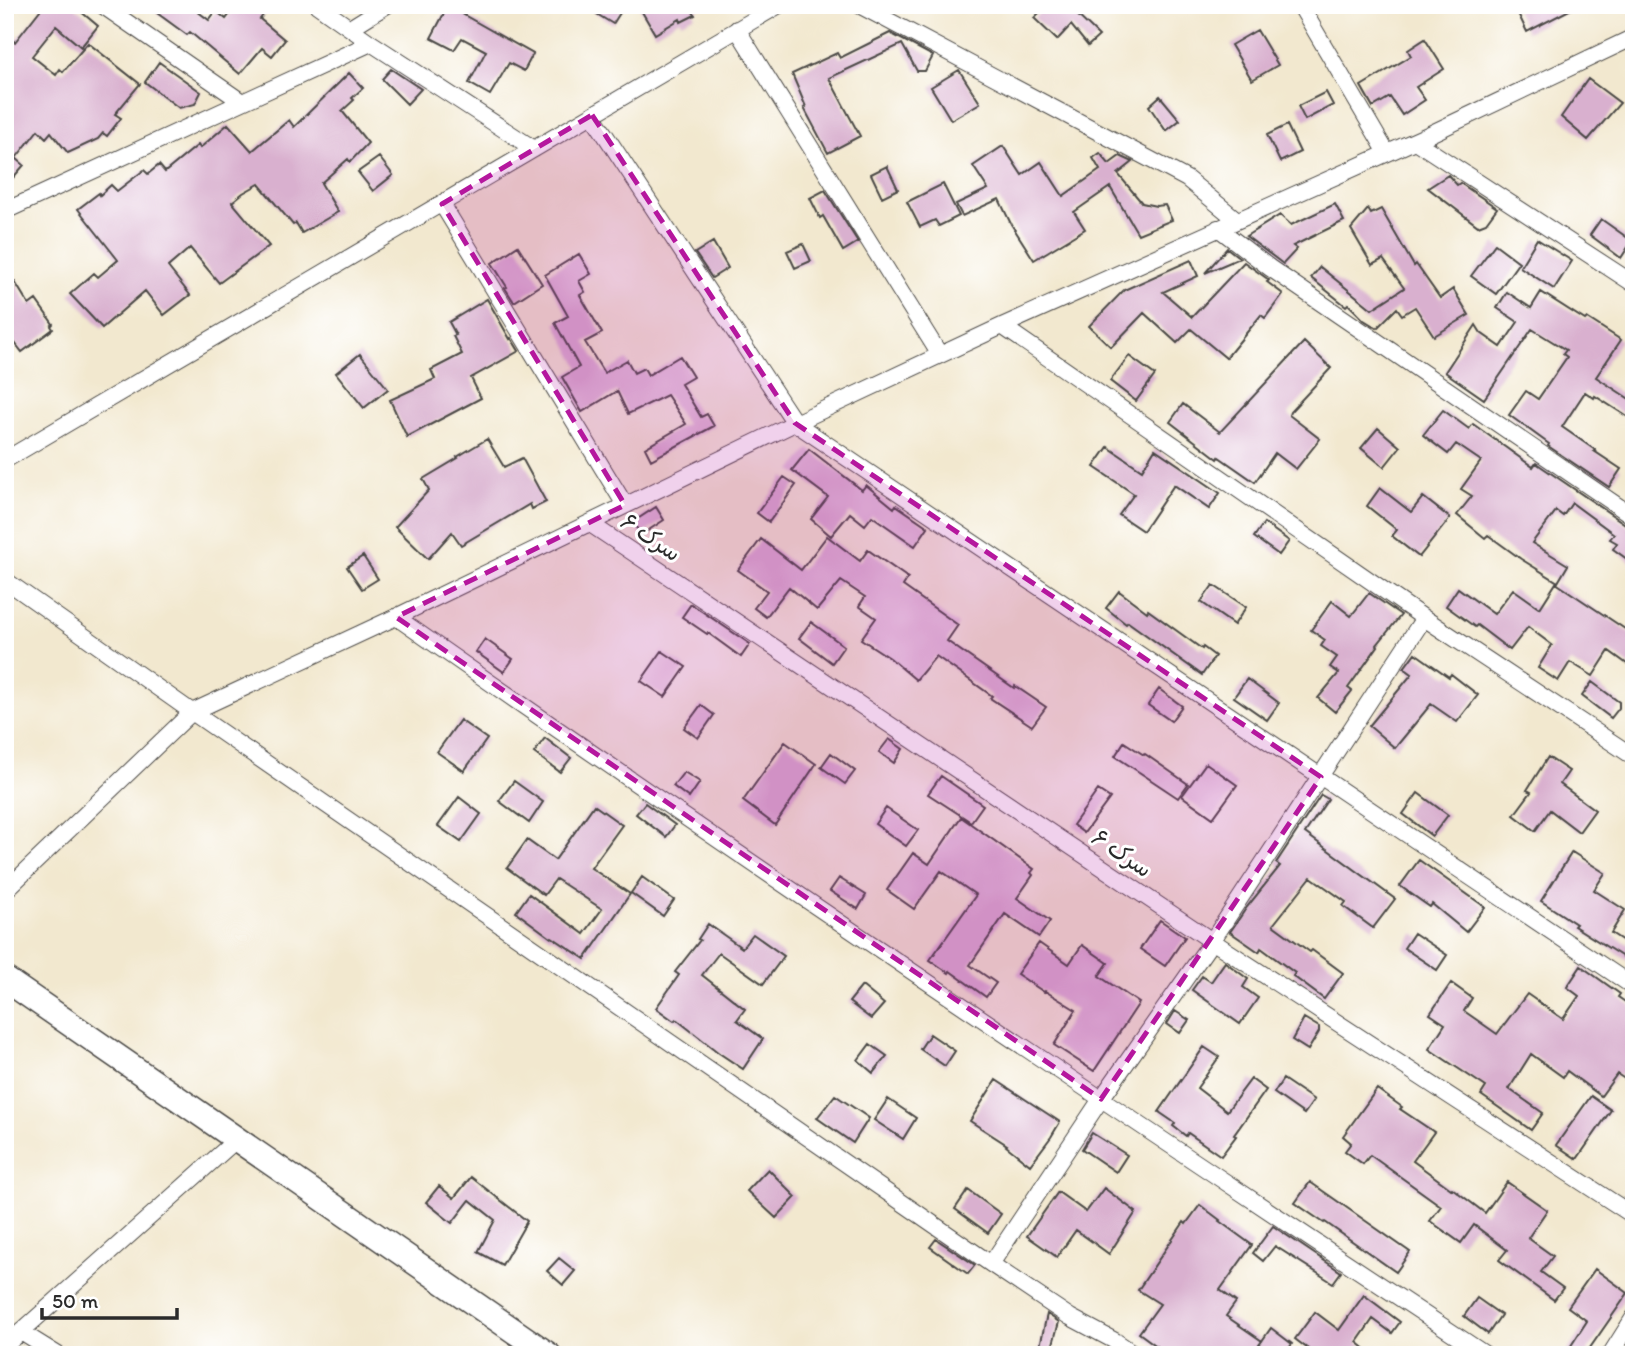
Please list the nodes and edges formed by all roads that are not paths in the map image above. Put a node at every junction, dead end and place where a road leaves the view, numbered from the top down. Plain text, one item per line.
1 (102, 5) edge
2 (317, 5) edge
3 (387, 5) edge
4 (779, 5) edge
5 (859, 5) edge
6 (1300, 5) edge
7 (351, 28) junction
8 (737, 30) junction
9 (1631, 41) edge
10 (371, 43) junction
11 (242, 102) junction
12 (592, 115) junction
13 (1415, 141) junction
14 (534, 149) junction
15 (1387, 153) junction
16 (5, 192) edge
17 (21, 203) junction
18 (442, 204) junction
19 (5, 211) edge
20 (1237, 220) junction
21 (1218, 228) junction
22 (1634, 284) edge
23 (1002, 326) junction
24 (940, 355) junction
25 (795, 423) junction
26 (5, 460) edge
27 (625, 505) junction
28 (1634, 517) edge
29 (589, 523) junction
30 (5, 580) edge
31 (396, 617) junction
32 (1424, 618) junction
33 (192, 712) junction
34 (1634, 757) edge
35 (1321, 777) junction
36 (5, 891) edge
37 (1212, 941) junction
38 (5, 979) edge
39 (1634, 987) edge
40 (1101, 1100) junction
41 (237, 1139) junction
42 (1634, 1216) edge
43 (990, 1264) junction
44 (1634, 1317) edge
45 (21, 1332) junction
46 (5, 1346) edge
47 (58, 1355) edge
48 (549, 1355) edge
49 (1136, 1355) edge
50 (1486, 1355) edge
51 (1610, 1355) edge

1 - 11 street
2 - 7 street
3 - 7 street
4 - 8 street
5 - 20 street
6 - 15 street
7 - 10 street
8 - 12 street
8 - 24 street
9 - 13 street
10 - 11 street
10 - 14 street
11 - 17 street
12 - 14 street
12 - 25 street
13 - 15 street
13 - 22 street
14 - 18 street
15 - 20 street
16 - 17 street
17 - 19 street
18 - 26 street
18 - 27 street
20 - 21 street
21 - 23 street
21 - 28 street
23 - 24 street
23 - 32 street
24 - 25 street
25 - 27 street
25 - 35 street
27 - 29 street
29 - 31 street
29 - 37 street, سرک ۶
30 - 33 street
31 - 33 street
31 - 40 street
32 - 34 street
32 - 35 street
33 - 36 street
33 - 43 street
35 - 37 street
35 - 39 street
37 - 40 street
37 - 42 street, سرک ۶
38 - 41 main road
40 - 43 street
40 - 50 street
41 - 45 street
41 - 48 main road
43 - 49 street
44 - 51 street
45 - 46 street
45 - 47 street

